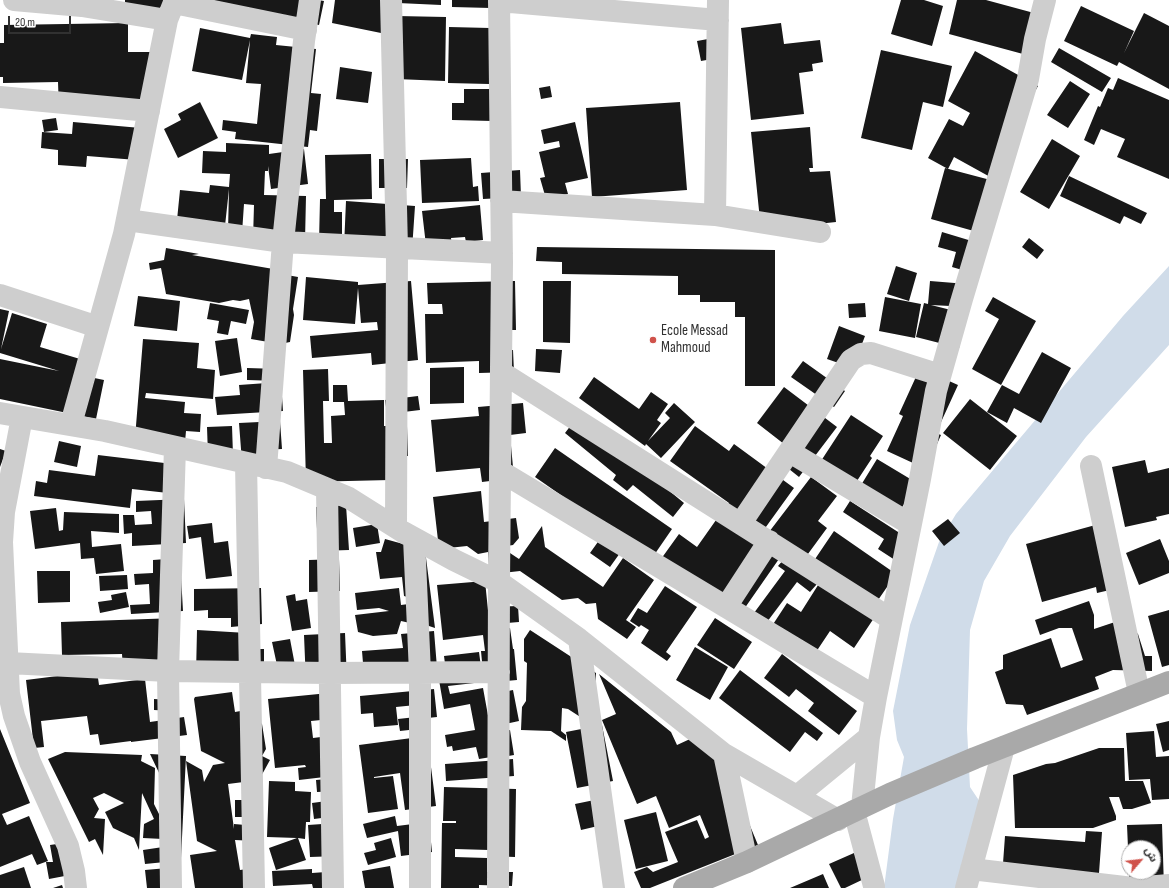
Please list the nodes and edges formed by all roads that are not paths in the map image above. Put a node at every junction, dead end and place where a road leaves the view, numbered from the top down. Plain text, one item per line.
1 (14, 0) edge
2 (310, 0) edge
3 (391, 0) edge
4 (1045, 0) edge
5 (499, 1) edge
6 (83, 3) edge
7 (638, 6) edge
8 (172, 8) edge
9 (718, 10) edge
10 (306, 30) junction
11 (0, 97) edge
12 (149, 110) junction
13 (501, 201) junction
14 (715, 215) junction
15 (127, 220) junction
16 (820, 232) dead end
17 (283, 242) junction
18 (397, 248) junction
19 (502, 253) junction
20 (0, 295) edge
21 (98, 327) junction
22 (501, 372) junction
23 (940, 375) junction
24 (0, 413) edge
25 (22, 417) junction
26 (71, 424) junction
27 (175, 447) junction
28 (790, 452) junction
29 (246, 463) junction
30 (1091, 466) dead end
31 (266, 468) junction
32 (500, 471) junction
33 (327, 489) junction
34 (741, 523) junction
35 (910, 524) junction
36 (405, 532) junction
37 (769, 541) junction
38 (499, 582) junction
39 (726, 607) junction
40 (2, 610) edge
41 (891, 619) junction
42 (579, 639) junction
43 (8, 663) junction
44 (168, 671) junction
45 (249, 672) junction
46 (499, 672) junction
47 (329, 673) junction
48 (420, 673) junction
49 (1169, 682) edge
50 (1139, 693) junction
51 (876, 698) junction
52 (6, 705) edge
53 (869, 737) junction
54 (1004, 747) junction
55 (724, 754) junction
56 (797, 796) junction
57 (851, 813) junction
58 (746, 862) junction
59 (969, 878) edge
60 (1169, 885) edge
61 (76, 888) edge
62 (171, 888) edge
63 (254, 888) edge
64 (333, 888) edge
65 (420, 888) edge
66 (498, 888) edge
67 (614, 888) edge
68 (684, 888) edge
69 (874, 888) edge

1 - 6 street
2 - 10 street
3 - 18 street
4 - 23 street
5 - 7 street
5 - 13 street
6 - 8 street
7 - 9 street
8 - 10 street
8 - 12 street
9 - 14 street
10 - 17 street
11 - 12 street
12 - 15 street
13 - 14 street
13 - 19 street
14 - 16 street
15 - 17 street
15 - 21 street
17 - 18 street
17 - 31 street
18 - 19 street
18 - 36 street
19 - 22 street
20 - 21 street
21 - 26 street
22 - 32 street
22 - 34 street
23 - 28 street
23 - 35 street
24 - 25 street
25 - 26 street
25 - 40 street
26 - 27 street
27 - 29 street
27 - 44 street
28 - 34 street
28 - 35 street
29 - 31 street
29 - 45 street
30 - 50 street
31 - 33 street
32 - 38 street
32 - 39 street
33 - 36 street
33 - 47 street
34 - 37 street
35 - 41 street
36 - 38 street
36 - 48 street
37 - 39 street
37 - 41 street
38 - 42 street
38 - 46 street
39 - 51 street
40 - 43 street
41 - 51 street
42 - 55 street
42 - 67 street
43 - 44 street
43 - 52 street
44 - 45 street
44 - 62 street
45 - 47 street
45 - 63 street
46 - 48 street
46 - 66 street
47 - 48 street
47 - 64 street
48 - 65 street
49 - 50 main road
50 - 54 main road
51 - 53 street
52 - 61 street
53 - 56 street
53 - 57 street
54 - 57 main road
54 - 59 street
55 - 56 street
55 - 58 street
56 - 57 street
57 - 58 main road
57 - 69 street
58 - 68 main road
59 - 60 street

